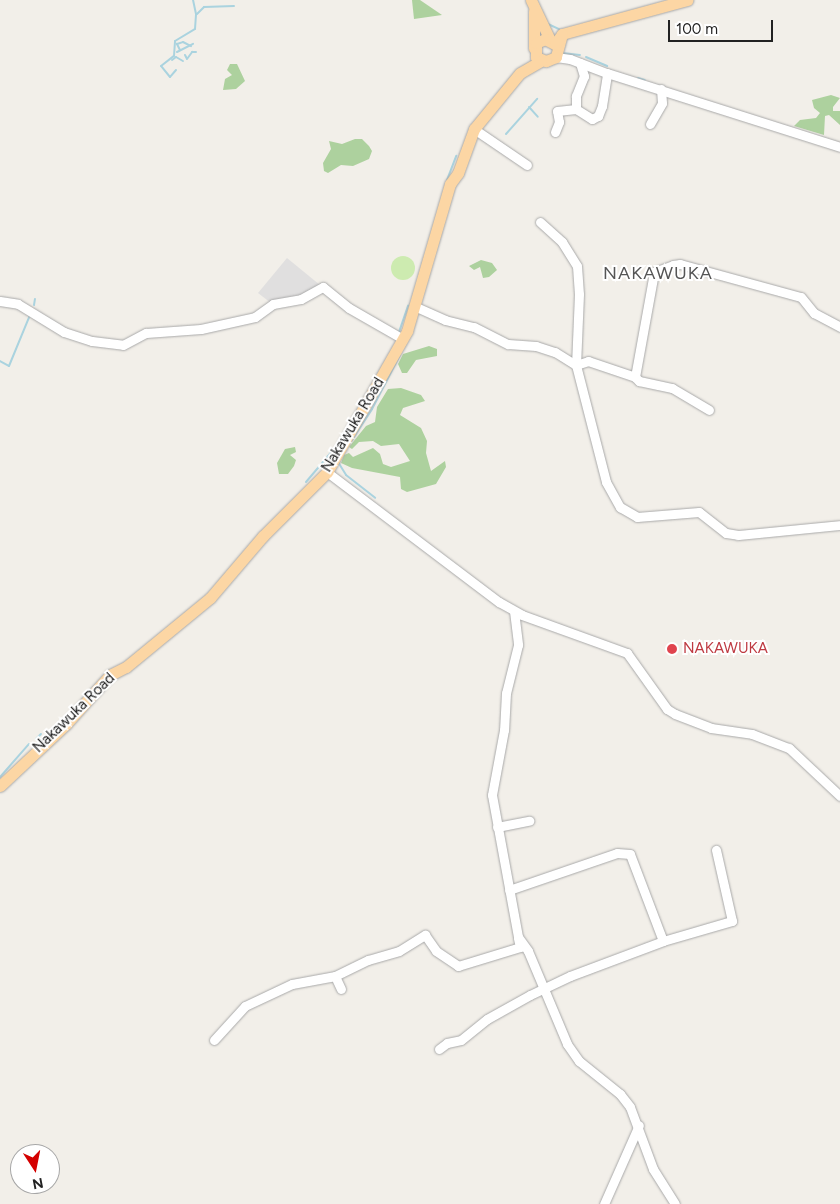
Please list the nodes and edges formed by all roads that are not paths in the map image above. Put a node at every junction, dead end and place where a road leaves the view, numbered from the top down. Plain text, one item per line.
1 (687, 0) edge
2 (533, 3) edge
3 (562, 34) junction
4 (550, 40) junction
5 (536, 53) junction
6 (556, 57) junction
7 (580, 63) junction
8 (607, 73) junction
9 (662, 89) junction
10 (576, 109) junction
11 (650, 124) dead end
12 (474, 129) junction
13 (555, 132) dead end
14 (840, 147) edge
15 (527, 165) dead end
16 (540, 222) dead end
17 (0, 301) edge
18 (414, 306) junction
19 (840, 328) edge
20 (403, 338) junction
21 (576, 366) junction
22 (635, 377) junction
23 (709, 410) dead end
24 (327, 472) junction
25 (840, 525) edge
26 (514, 611) junction
27 (0, 786) edge
28 (840, 796) edge
29 (529, 822) dead end
30 (497, 827) junction
31 (716, 850) dead end
32 (509, 890) junction
33 (518, 937) junction
34 (663, 941) junction
35 (335, 976) junction
36 (341, 989) dead end
37 (542, 990) junction
38 (214, 1040) dead end
39 (439, 1050) dead end
40 (639, 1124) junction
41 (604, 1204) edge
42 (675, 1204) edge

1 - 3 main road
2 - 4 main road
2 - 5 main road
3 - 4 main road
3 - 6 main road
4 - 5 main road
5 - 6 main road
5 - 12 main road, Nakawuka Road
6 - 7 street
7 - 8 street
7 - 10 street
8 - 9 street
8 - 10 street
9 - 11 street
9 - 14 street
10 - 13 street
12 - 15 street
12 - 18 main road, Nakawuka Road
16 - 21 street
17 - 20 street
18 - 20 main road, Nakawuka Road
18 - 21 street
19 - 22 street
20 - 24 main road, Nakawuka Road
21 - 22 street
21 - 25 street
22 - 23 street
24 - 26 street
24 - 27 main road, Nakawuka Road
26 - 28 street
26 - 30 street
29 - 30 street
30 - 32 street
31 - 34 street
32 - 33 street
32 - 34 street
33 - 35 street
33 - 37 street
34 - 37 street
35 - 36 street
35 - 38 street
37 - 39 street
37 - 40 street
40 - 41 street
40 - 42 street

